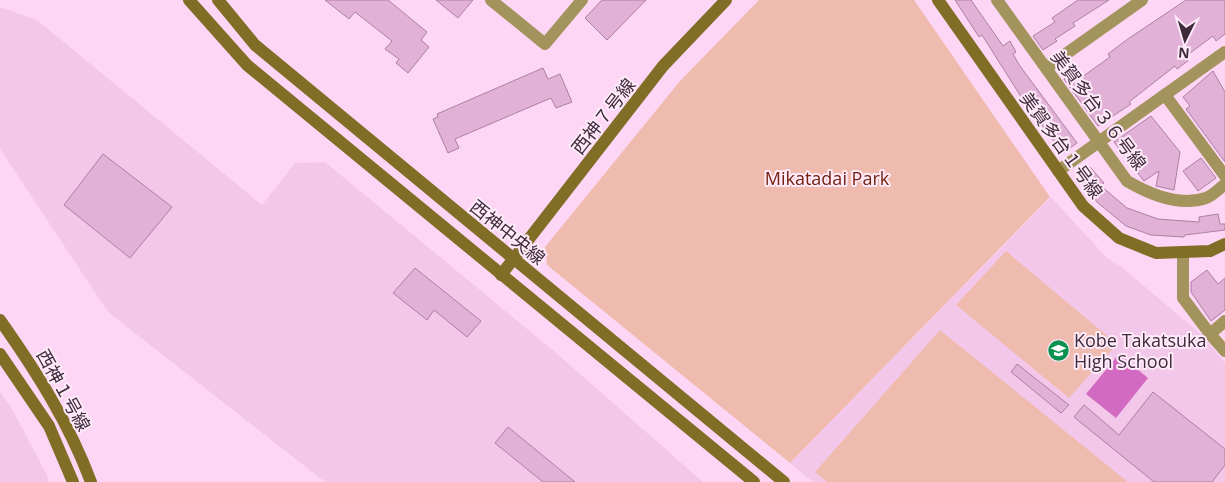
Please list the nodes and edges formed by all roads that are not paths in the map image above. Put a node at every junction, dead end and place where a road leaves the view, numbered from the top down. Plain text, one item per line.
1 (189, 0) edge
2 (218, 0) edge
3 (491, 0) edge
4 (582, 0) edge
5 (726, 0) edge
6 (938, 0) edge
7 (998, 0) edge
8 (1142, 0) edge
9 (1225, 53) edge
10 (1046, 68) junction
11 (1165, 95) junction
12 (1098, 142) junction
13 (1058, 171) junction
14 (1225, 176) edge
15 (1225, 184) edge
16 (1225, 244) edge
17 (1183, 252) junction
18 (514, 259) junction
19 (501, 275) junction
20 (0, 320) edge
21 (1225, 321) edge
22 (1210, 334) junction
23 (1225, 351) edge
24 (0, 354) edge
25 (73, 482) edge
26 (91, 482) edge
27 (754, 482) edge
28 (784, 482) edge

1 - 19 street, 西神中央線
2 - 18 street, 西神中央線
3 - 4 street
5 - 18 street, 西神７号線
6 - 13 street, 美賀多台１号線
7 - 10 street, 美賀多台３６号線
8 - 10 street
9 - 11 street
10 - 12 street, 美賀多台３６号線
11 - 12 street
11 - 14 street
12 - 13 street
12 - 15 street, 美賀多台３６号線
13 - 17 street, 美賀多台１号線
16 - 17 street, 美賀多台１号線
17 - 22 street
18 - 19 street, 西神７号線
18 - 28 street, 西神中央線
19 - 27 street, 西神中央線
20 - 26 street, 西神１号線
21 - 22 street
22 - 23 street
24 - 25 street, 西神１号線

